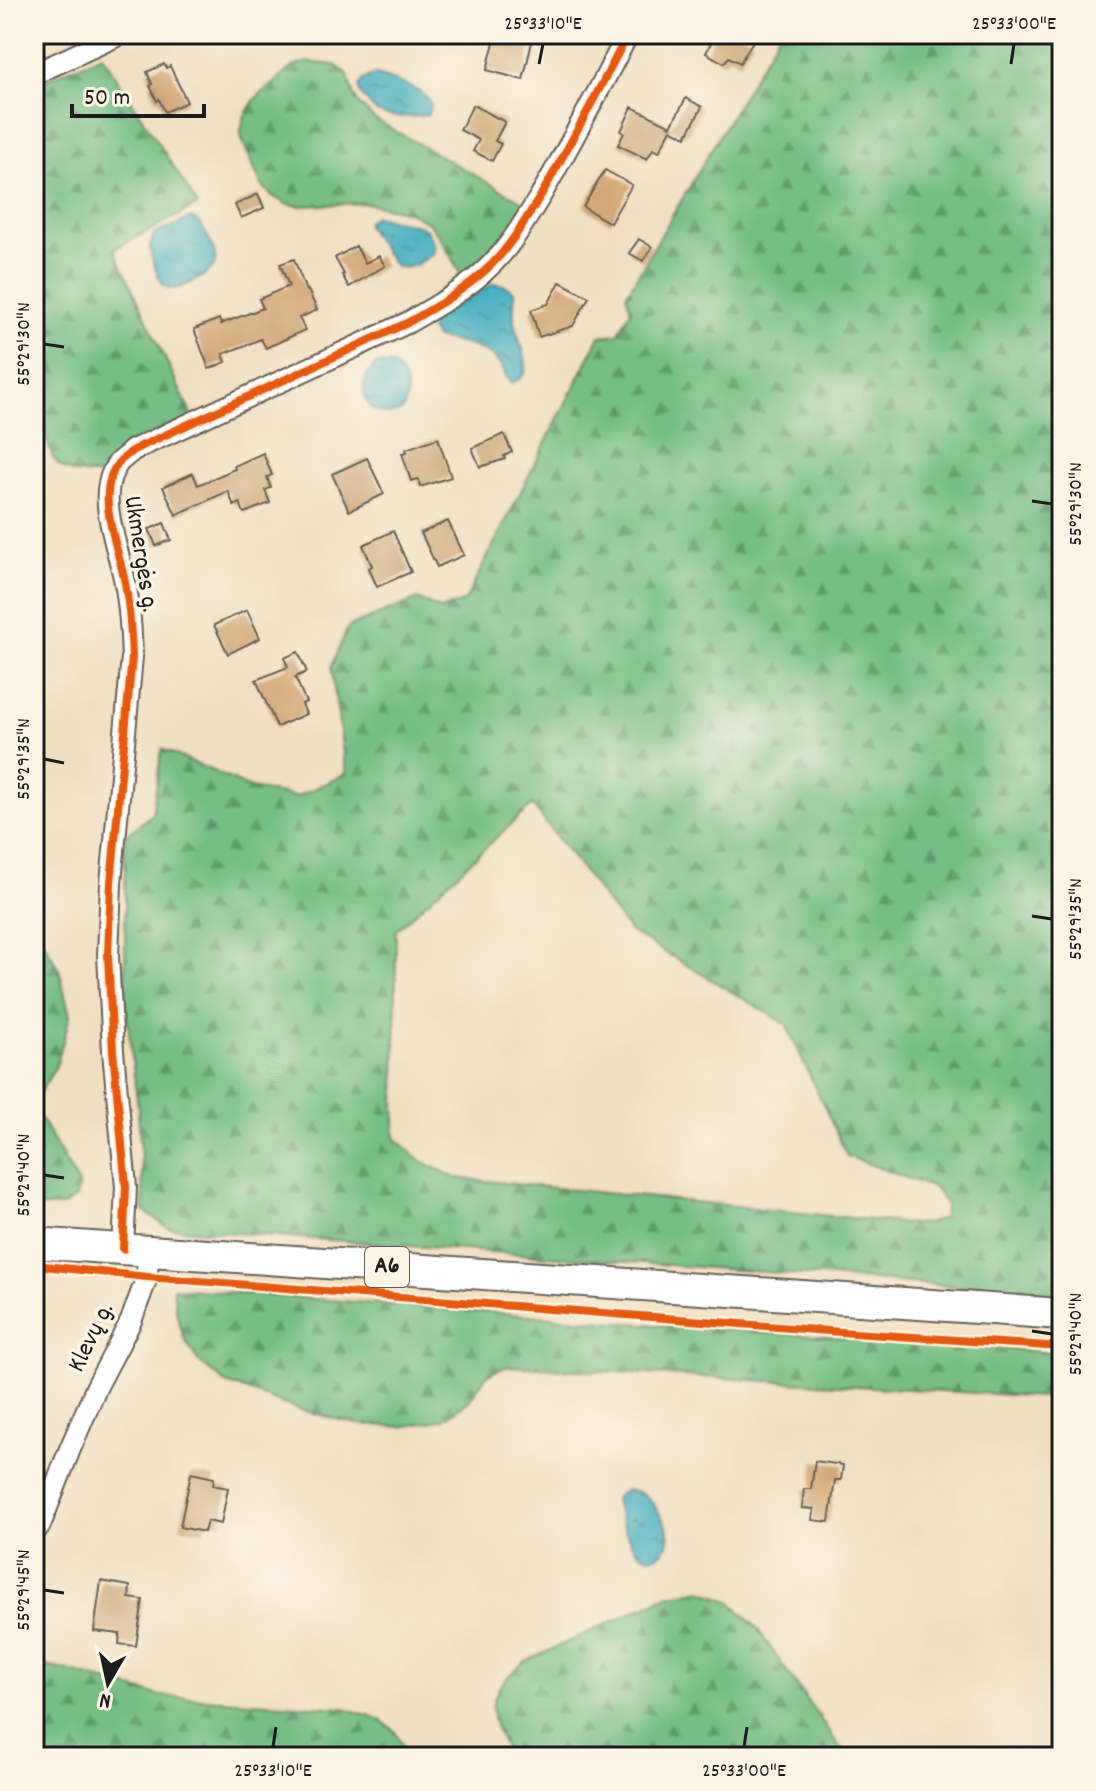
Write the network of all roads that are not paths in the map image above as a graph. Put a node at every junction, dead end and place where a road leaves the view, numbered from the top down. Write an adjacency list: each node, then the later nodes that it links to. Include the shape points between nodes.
1 (121, 34): 3 (street)
2 (628, 34): 5 (street, Ukmergės g., via 513,240 470,284 407,323 133,450 112,475 109,514 125,581 132,657 108,955 113,1051)
3 (34, 74)
4 (34, 1243): 5 (highway, A6)
5 (136, 1250): 6 (highway, A6); 7 (street, Klevų g., via 147,1277)
6 (1062, 1314)
7 (34, 1532)

